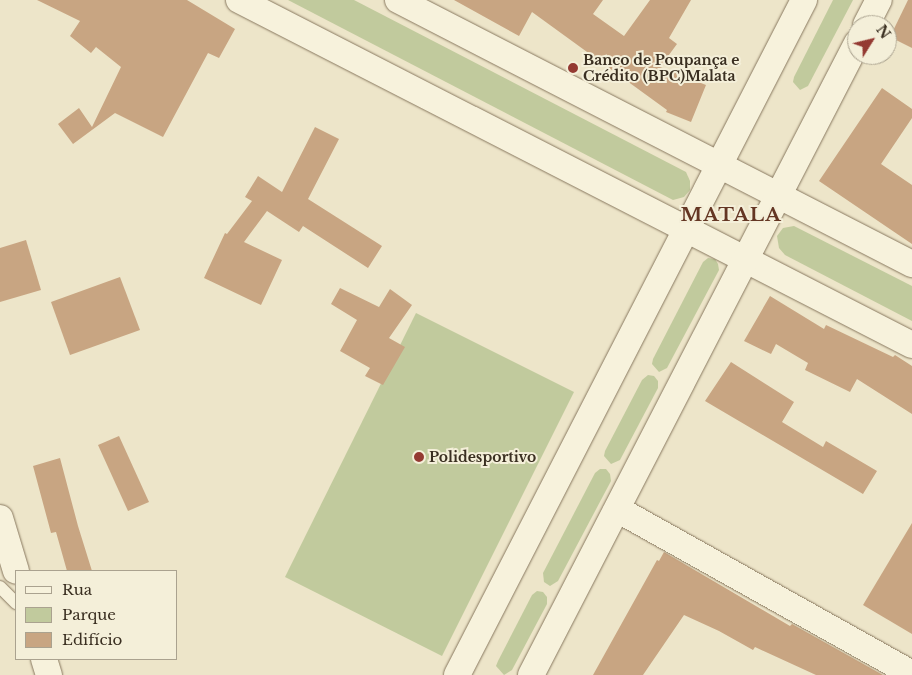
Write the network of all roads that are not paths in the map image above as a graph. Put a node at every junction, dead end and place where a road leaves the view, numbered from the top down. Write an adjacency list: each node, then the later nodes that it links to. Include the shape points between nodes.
1 (239, 0): 9 (street)
2 (398, 0): 7 (street)
3 (804, 0): 7 (street)
4 (879, 0): 5 (street)
5 (871, 15)
6 (847, 62): 8 (street)
7 (719, 166): 8 (street); 9 (street)
8 (778, 196): 10 (street); 11 (street)
9 (686, 230): 10 (street); 21 (street)
10 (745, 260): 12 (street); 13 (street)
11 (912, 264)
12 (912, 345)
13 (617, 509): 19 (street); 22 (street)
14 (0, 518): 15 (street)
15 (16, 570)
16 (0, 587): 17 (lane)
17 (15, 602)
18 (44, 660): 20 (street)
19 (912, 674)
20 (49, 675)
21 (457, 675)
22 (531, 675)

